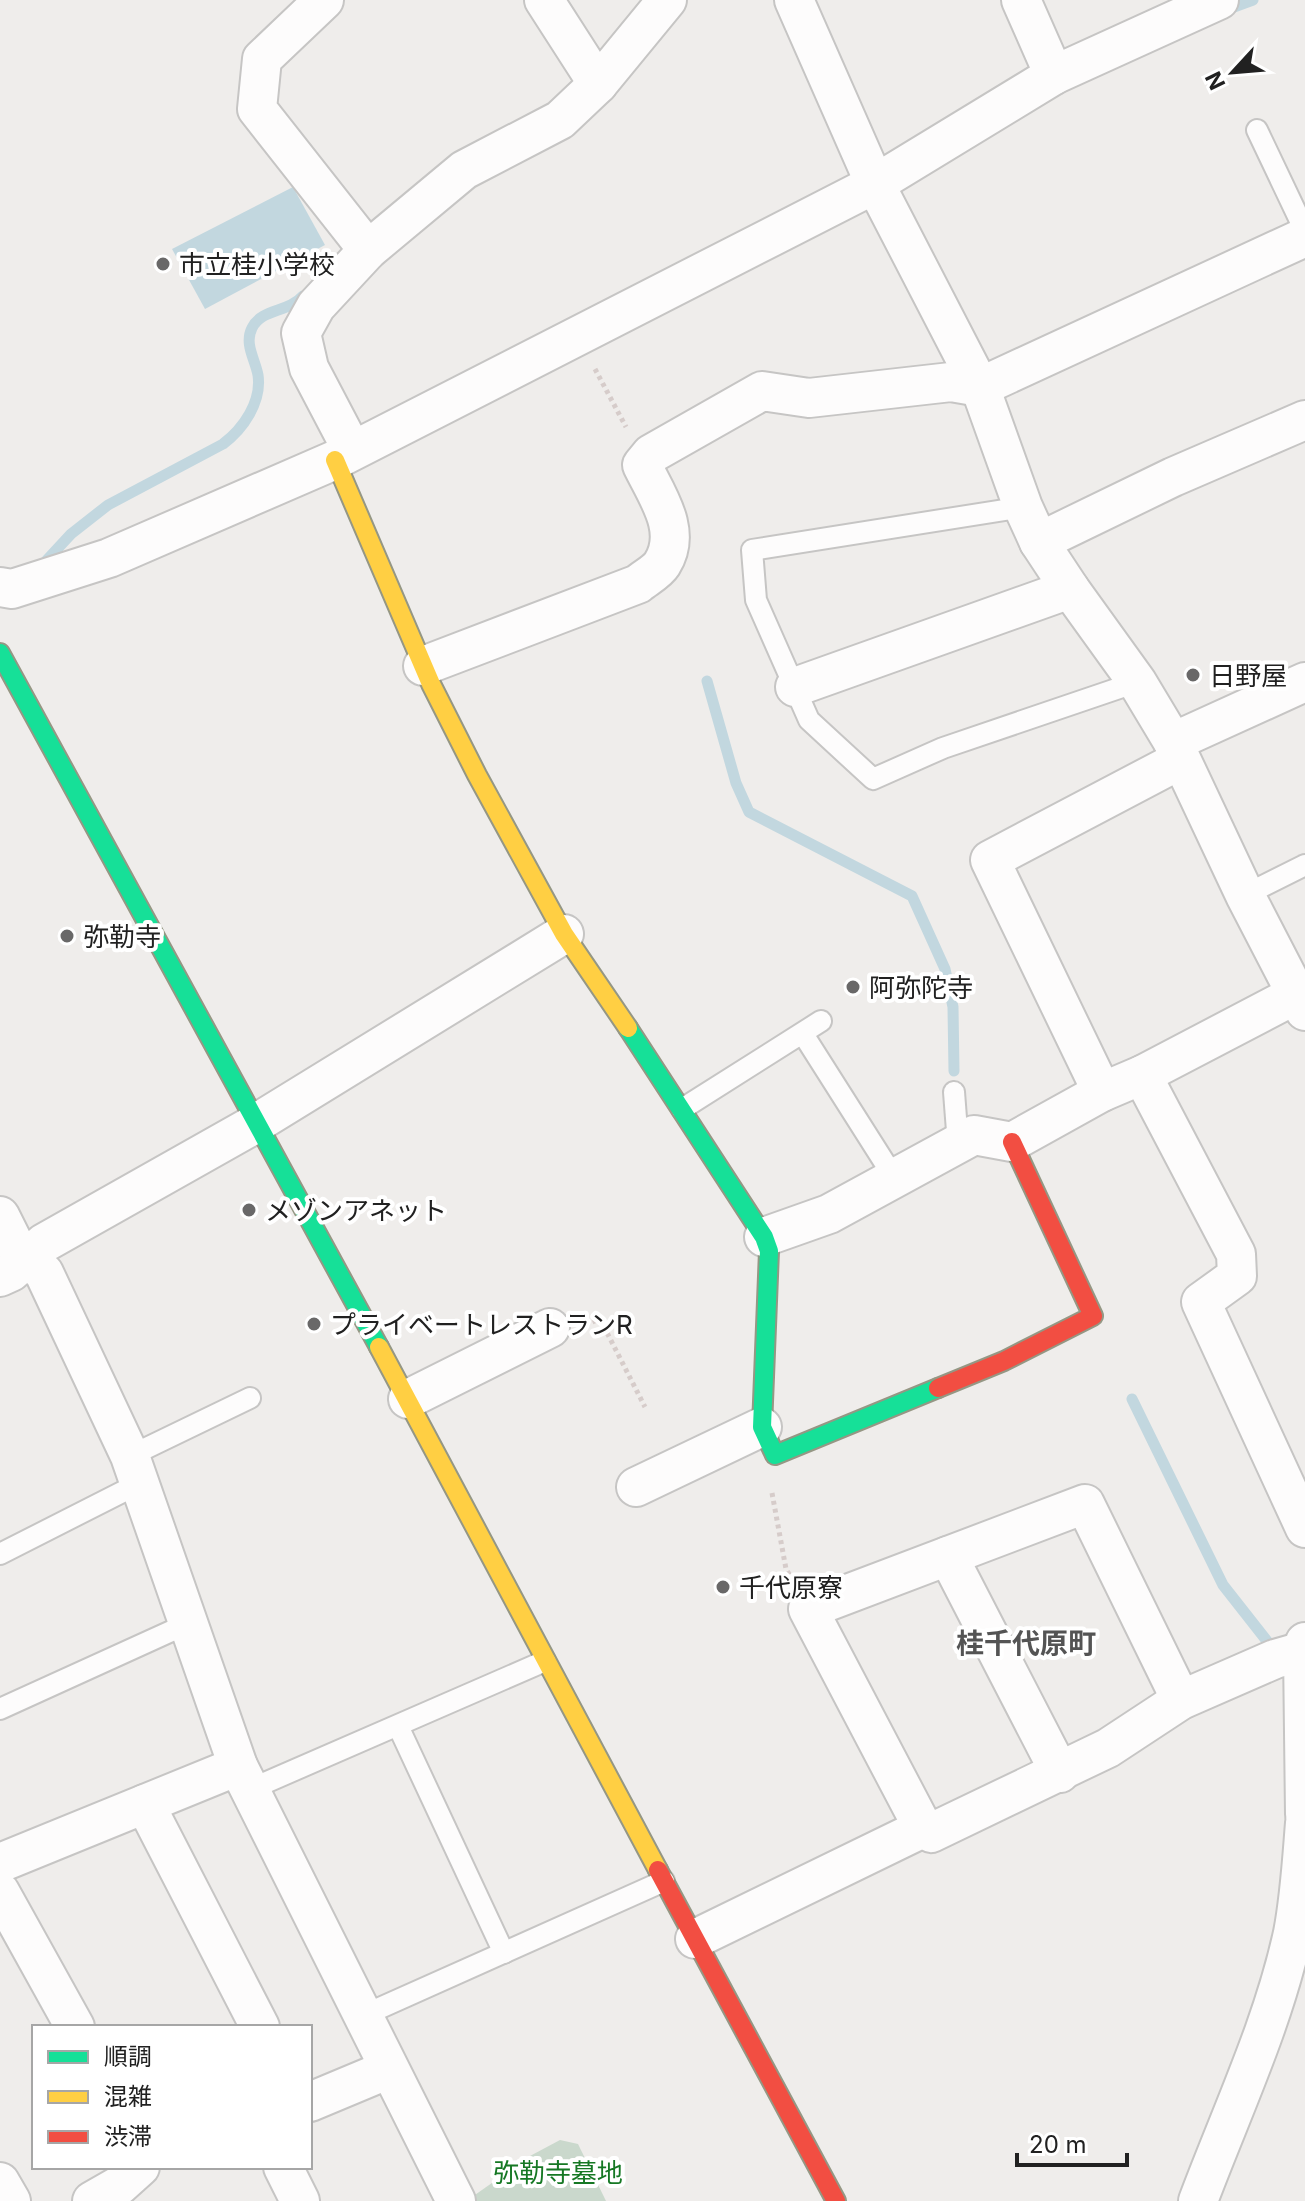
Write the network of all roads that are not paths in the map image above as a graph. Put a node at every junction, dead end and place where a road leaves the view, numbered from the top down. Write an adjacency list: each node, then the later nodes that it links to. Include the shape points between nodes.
1 (324, 0): 12 (street, via 262,59 257,109)
2 (544, 0): 7 (street)
3 (667, 0): 7 (street)
4 (794, 0): 10 (street)
5 (1021, 0): 8 (street)
6 (1219, 0): 8 (street)
7 (591, 73): 12 (street, via 560,120 464,170)
8 (1054, 75): 10 (street)
9 (1257, 130): 11 (lane)
10 (875, 184): 13 (street); 15 (street)
11 (1305, 234): 13 (street)
12 (363, 244): 15 (street, via 301,333)
13 (980, 387): 16 (street); 21 (street, via 951,382 809,398 762,391 651,454 642,465 670,523 670,546 661,567 638,584)
14 (1305, 420): 17 (street)
15 (343, 455): 18 (street, via 109,558 12,589); 21 (street)
16 (1023, 507): 17 (street); 25 (lane, via 752,550 756,600)
17 (1039, 542): 19 (street)
18 (0, 587)
19 (1070, 589): 23 (street); 25 (street)
20 (0, 653): 22 (street)
21 (423, 666): 29 (street)
22 (6, 679): 37 (street)
23 (1137, 682): 25 (lane, via 943,748 873,779 809,720); 26 (street)
24 (1305, 682): 26 (street)
25 (795, 687)
26 (1177, 751): 28 (street); 35 (street, via 990,860)
27 (1305, 865): 28 (lane)
28 (1245, 895): 30 (street)
29 (564, 934): 36 (street); 37 (street)
30 (1300, 1003): 33 (street)
31 (821, 1021): 32 (lane)
32 (803, 1034): 36 (lane); 40 (lane)
33 (1142, 1075): 35 (street); 50 (street, via 1236,1254 1237,1276 1201,1302)
34 (954, 1092): 39 (lane)
35 (1102, 1092): 38 (street)
36 (682, 1109): 42 (street)
37 (255, 1124): 43 (street, via 44,1243); 46 (street)
38 (1012, 1142): 39 (street, via 974,1135); 47 (street, via 1093,1316 1004,1361)
39 (958, 1144): 40 (street)
40 (895, 1179): 42 (street, via 829,1214)
41 (0, 1216): 43 (street, via 13,1242)
42 (764, 1237): 47 (street, via 769,1251)
43 (14, 1268): 48 (street, via 44,1273)
44 (550, 1328): 46 (street)
45 (250, 1398): 48 (lane)
46 (408, 1399): 55 (street)
47 (769, 1441): 49 (street)
48 (134, 1470): 51 (lane); 53 (street)
49 (636, 1487)
50 (1305, 1528)
51 (0, 1554)
52 (948, 1556): 56 (street, via 1085,1504); 59 (street); 64 (street, via 808,1609)
53 (189, 1623): 57 (lane); 60 (street)
54 (1304, 1646): 56 (street); 62 (street)
55 (545, 1661): 58 (lane); 66 (street)
56 (1181, 1700): 59 (street)
57 (0, 1709)
58 (398, 1726): 60 (lane); 69 (lane)
59 (1060, 1773): 64 (street, via 931,1833)
60 (244, 1777): 61 (street); 70 (street)
61 (145, 1804): 65 (street); 72 (street)
62 (1305, 1814)
63 (1305, 1823): 81 (street, via 1301,1882 1280,1980)
64 (923, 1828): 68 (street)
65 (0, 1863)
66 (664, 1881): 68 (street); 69 (lane)
67 (0, 1892): 71 (street)
68 (695, 1939): 80 (street)
69 (504, 1953): 70 (lane)
70 (362, 2016): 73 (street)
71 (74, 2025)
72 (259, 2025)
73 (389, 2069): 74 (street); 79 (street)
74 (312, 2101)
75 (284, 2169): 78 (street)
76 (0, 2182): 77 (street)
77 (11, 2201)
78 (300, 2201)
79 (456, 2201)
80 (836, 2201)
81 (1198, 2201)

